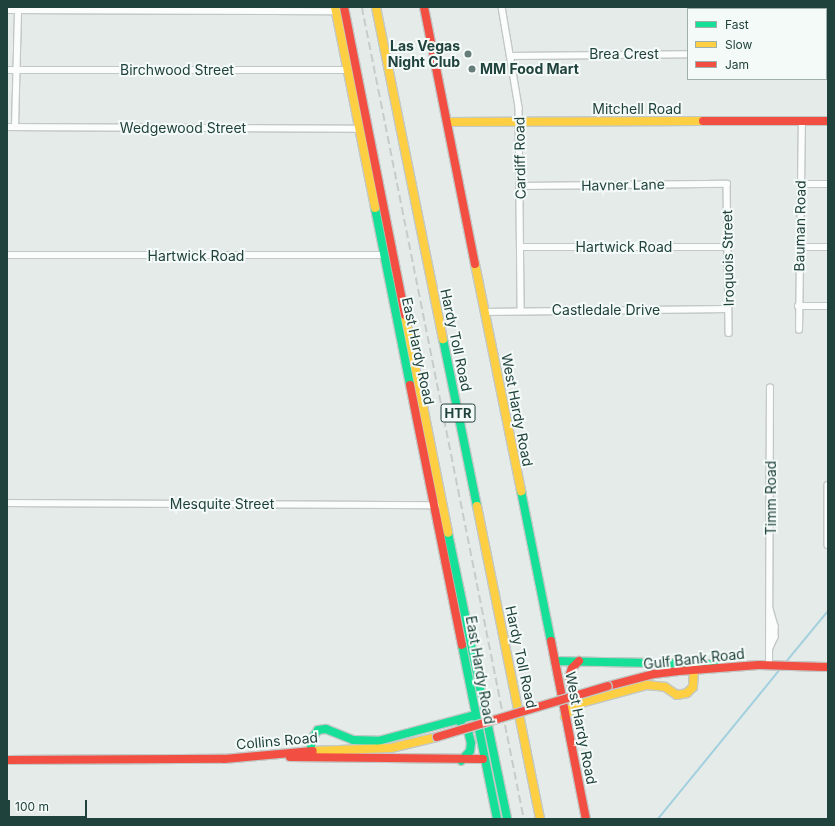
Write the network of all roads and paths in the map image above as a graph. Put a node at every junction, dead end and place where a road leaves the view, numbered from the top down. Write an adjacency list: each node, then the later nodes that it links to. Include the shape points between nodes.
1 (376, 7): 57 (main road, Hardy Toll Road / HTR)
2 (424, 7): 14 (main road, West Hardy Road)
3 (502, 7): 8 (street, Cardiff Road)
4 (339, 8): 6 (street); 11 (main road, East Hardy Road); 56 (main road, HTR)
5 (7, 10): 6 (street)
6 (18, 10): 10 (street)
7 (687, 54): 8 (street, Brea Crest)
8 (511, 56): 15 (street, Cardiff Road)
9 (7, 70): 10 (street, Birchwood Street)
10 (16, 70): 11 (street, Birchwood Street); 17 (street)
11 (347, 70): 18 (main road, East Hardy Road)
12 (802, 121): 13 (main road, Mitchell Road); 15 (main road, Mitchell Road); 20 (street, Bauman Road)
13 (828, 121)
14 (447, 122): 15 (main road, Mitchell Road); 33 (main road, West Hardy Road)
15 (519, 122): 22 (street, Cardiff Road)
16 (7, 127): 17 (street, Wedgewood Street)
17 (15, 127): 18 (street, Wedgewood Street)
18 (359, 129): 28 (main road, East Hardy Road)
19 (727, 184): 22 (street, Havner Lane); 24 (street, Iroquois Street)
20 (800, 184): 21 (street); 25 (street, Bauman Road)
21 (828, 184)
22 (520, 186): 23 (street, Cardiff Road)
23 (521, 247): 24 (street, Hartwick Road); 32 (street, Cardiff Road)
24 (728, 247): 31 (street, Iroquois Street)
25 (799, 247): 26 (street); 29 (street, Bauman Road)
26 (828, 247)
27 (7, 255): 28 (street, Hartwick Road)
28 (384, 255): 39 (main road, East Hardy Road)
29 (798, 306): 30 (street); 34 (street, Bauman Road)
30 (828, 306)
31 (728, 309): 32 (street, Castledale Drive); 35 (street, Iroquois Street)
32 (521, 310): 33 (street, Castledale Drive)
33 (484, 312): 41 (main road, West Hardy Road)
34 (799, 330)
35 (729, 333)
36 (770, 388): 43 (street, Timm Road, via 770,609 775,626 775,637 770,648)
37 (828, 485): 40 (street)
38 (7, 503): 39 (street, Mesquite Street)
39 (436, 505): 48 (main road, East Hardy Road)
40 (828, 545)
41 (555, 661): 42 (main road); 49 (main road, West Hardy Road)
42 (579, 661): 44 (main road); 46 (main road, via 572,668 570,677 574,697)
43 (772, 665): 44 (main road, Gulf Bank Road); 45 (main road, Gulf Bank Road)
44 (694, 666): 46 (main road, via 693,687 686,693 677,695 665,687 647,685); 47 (main road, Gulf Bank Road, bridge, via 654,674)
45 (828, 666)
46 (583, 702): 49 (main road, via 570,708)
47 (543, 705): 51 (main road, Collins Road, bridge, via 391,748)
48 (475, 715): 50 (main road); 52 (main road, East Hardy Road)
49 (565, 717): 58 (main road, West Hardy Road)
50 (452, 723): 51 (main road, via 378,741 353,740 326,729 318,730 311,740); 54 (main road, via 462,724 471,743 470,751)
51 (311, 754): 53 (main road, Collins Road, via 164,760); 54 (main road)
52 (483, 759): 54 (main road); 55 (main road, East Hardy Road)
53 (7, 760)
54 (461, 760)
55 (497, 819)
56 (507, 819)
57 (540, 819)
58 (586, 819)

